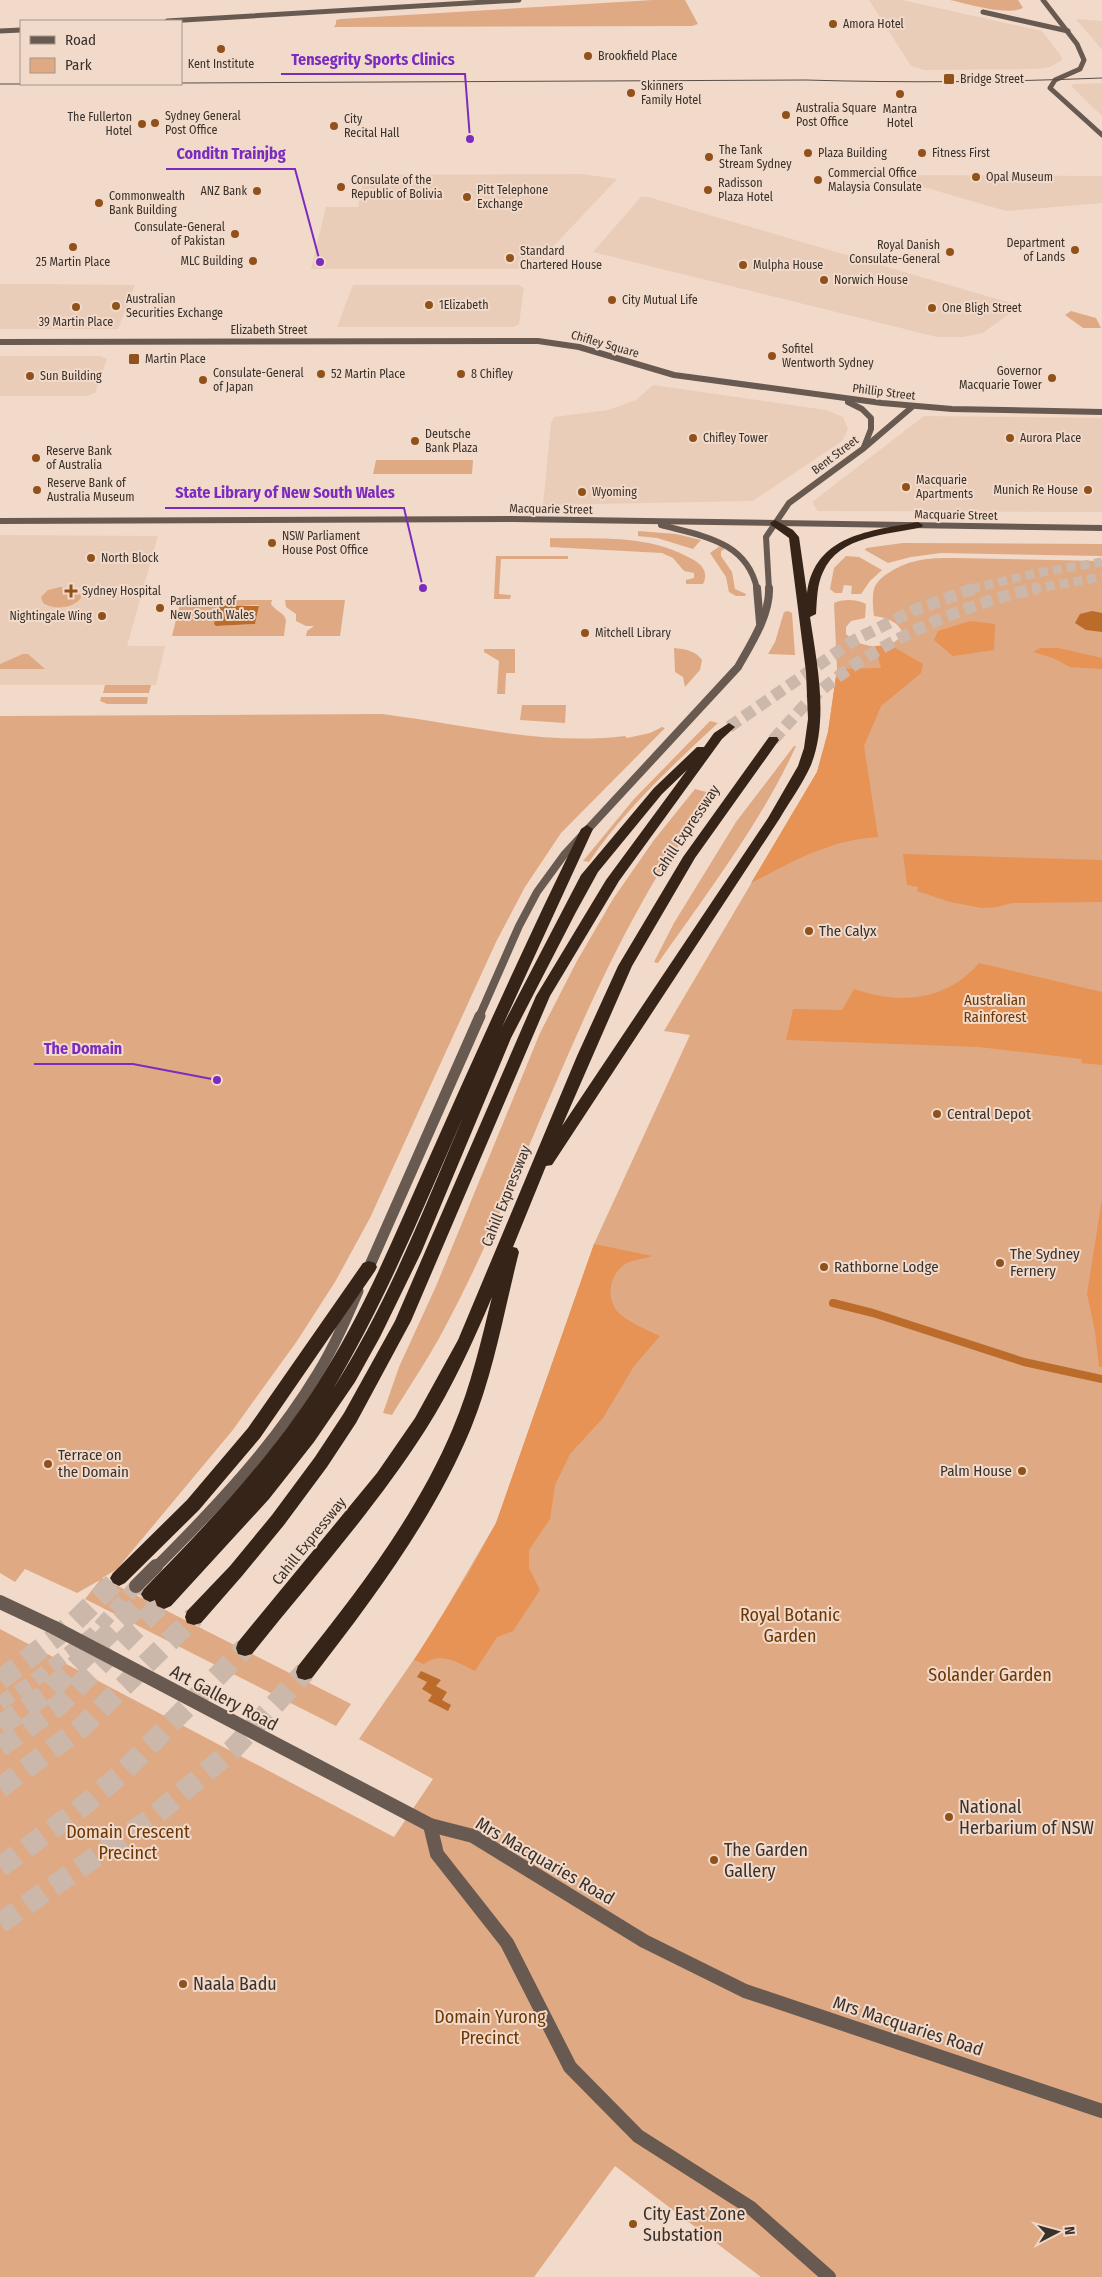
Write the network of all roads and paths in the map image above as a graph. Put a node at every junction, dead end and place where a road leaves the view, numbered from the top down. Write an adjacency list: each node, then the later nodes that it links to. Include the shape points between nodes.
1 (397, 0): 4 (street)
2 (519, 0): 4 (street)
3 (1043, 0): 9 (street)
4 (400, 7): 6 (street)
5 (983, 12): 9 (street)
6 (182, 20)
7 (20, 30): 8 (street)
8 (0, 32)
9 (1068, 32): 10 (street, via 1083,56 1083,66 1052,83 1050,88)
10 (1102, 135)
11 (0, 342): 12 (street, Elizabeth Street)
12 (538, 342): 13 (street, Chifley Square, via 579,347)
13 (664, 373): 14 (street, Phillip Street)
14 (826, 396): 15 (street, Phillip Street); 17 (street, via 852,404 869,415 871,425)
15 (912, 407): 16 (street, Phillip Street); 17 (street, Bent Street)
16 (1102, 412)
17 (864, 448): 20 (street, Bent Street, via 789,503)
18 (0, 521): 19 (street, Macquarie Street)
19 (646, 521): 20 (street, Macquarie Street); 23 (street, via 717,542 741,556 754,576)
20 (775, 523): 21 (street, Macquarie Street); 23 (street, Bent Street, via 766,537 769,592); 24 (highway, via 794,538)
21 (918, 526): 22 (street, Macquarie Street); 24 (highway, via 858,539 831,553 815,579)
22 (1102, 528)
23 (760, 626): 26 (street, Bent Street, via 738,667)
24 (808, 638): 29 (highway, via 815,695 810,748 804,766 774,818)
25 (773, 740): 29 (highway, Cahill Expressway, via 689,857 632,952)
26 (586, 829): 28 (highway); 30 (street, Bent Street, via 550,872 519,926)
27 (592, 871): 28 (highway, via 548,930); 32 (highway, via 509,1029 380,1322 349,1377 319,1422 239,1523); 34 (highway, Cahill Expressway, via 658,791 685,763 724,732 613,880 543,996 403,1321 350,1418 278,1520)
28 (505, 1003): 32 (highway, via 357,1334 323,1390 270,1465 215,1528)
29 (527, 1195): 35 (highway, Cahill Expressway, via 466,1340 421,1423 383,1478); 36 (highway, via 484,1361 462,1427 429,1498 405,1537)
30 (369, 1267): 31 (highway, via 254,1433 193,1505); 32 (street, Bent Street, via 317,1374 273,1438)
31 (119, 1578)
32 (150, 1594)
33 (0, 1602): 37 (street, Art Gallery Road)
34 (194, 1617)
35 (244, 1648)
36 (305, 1672)
37 (430, 1825): 38 (street, Mrs Macquaries Road, via 473,1836 644,1941 745,1991); 39 (street, via 437,1854 507,1943 570,2067 638,2136 751,2208)
38 (1102, 2110)
39 (829, 2277)

